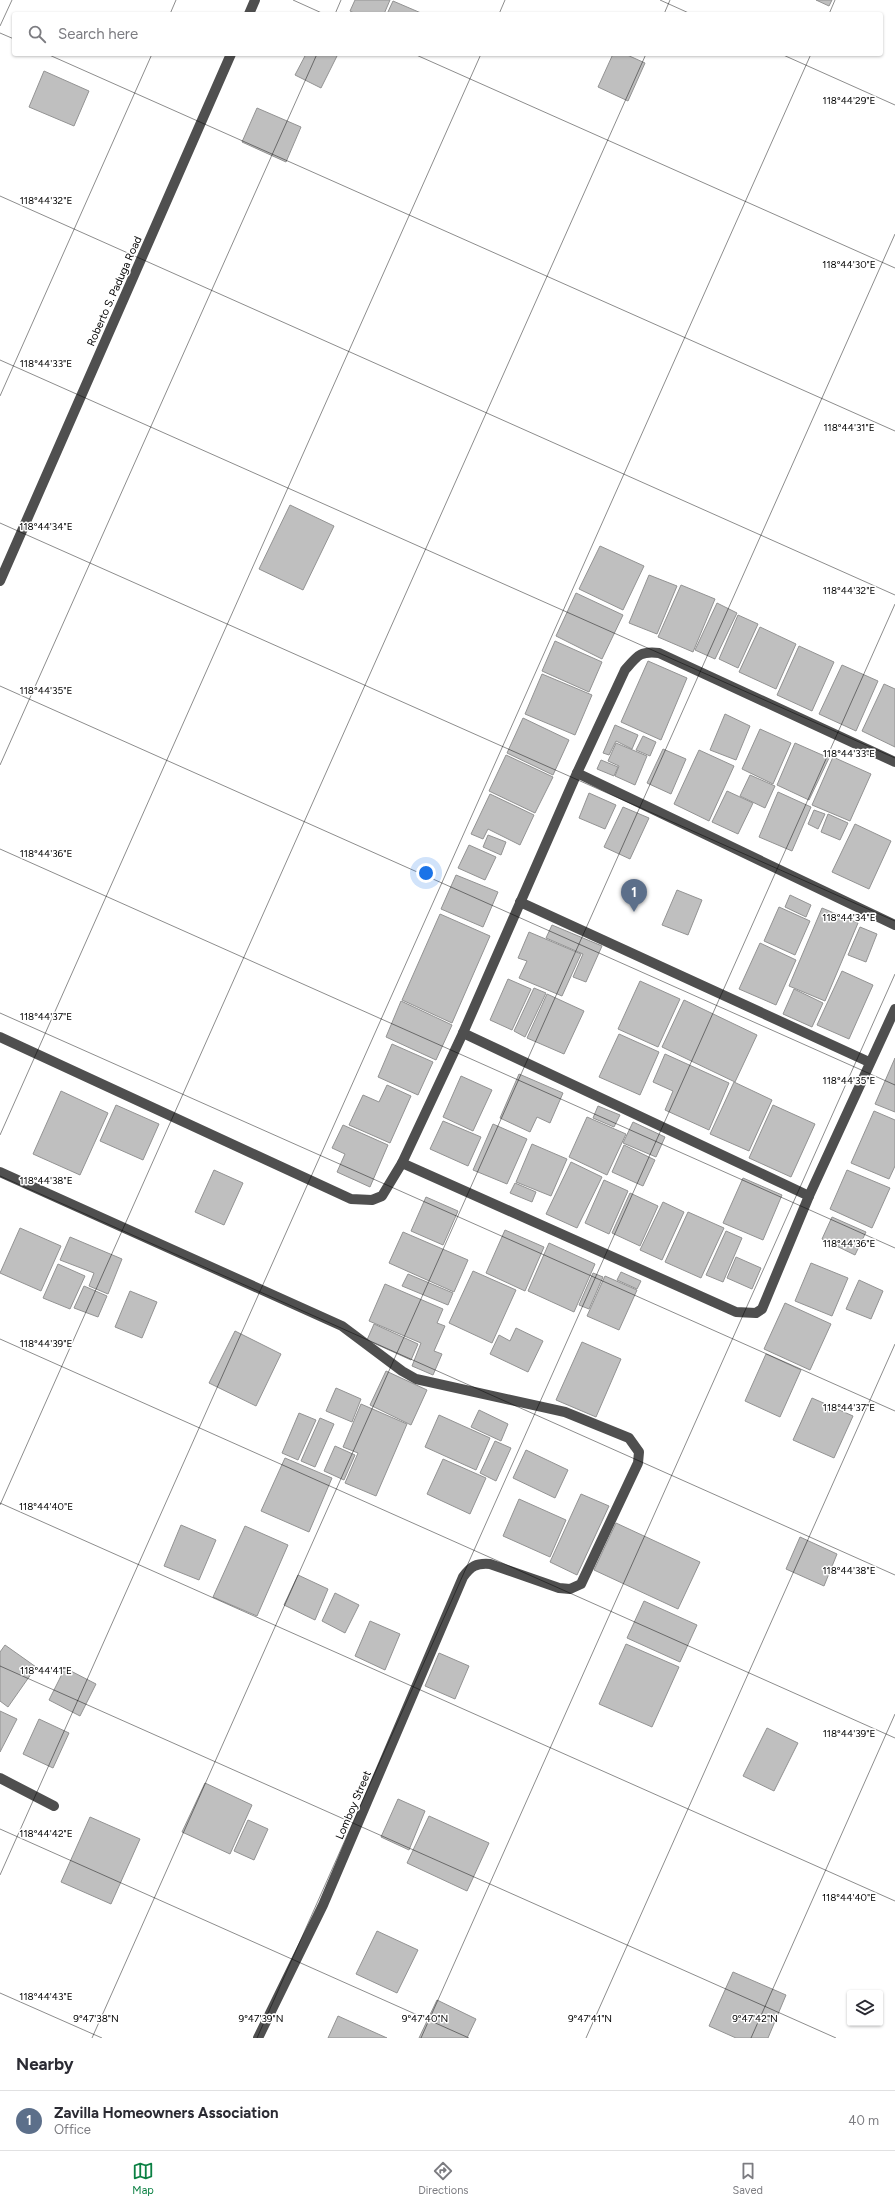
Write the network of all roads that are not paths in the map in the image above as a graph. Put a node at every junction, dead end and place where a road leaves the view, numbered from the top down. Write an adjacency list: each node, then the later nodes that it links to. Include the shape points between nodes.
1 (255, 0): 2 (street)
2 (250, 12)
3 (230, 56): 4 (street, Roberto S. Paduga Road)
4 (0, 581)
5 (895, 762): 6 (street, via 660,653 645,651 625,670)
6 (577, 773): 7 (street); 8 (street)
7 (520, 902): 10 (street); 12 (street)
8 (895, 925)
9 (895, 1009): 12 (street)
10 (463, 1033): 13 (street); 15 (street)
11 (0, 1038): 13 (street, via 351,1199 372,1200 382,1196)
12 (869, 1062): 15 (street)
13 (402, 1164): 15 (street, via 736,1312 746,1314 756,1313 762,1309)
14 (0, 1172): 18 (street, Lomboy Street, via 342,1326 416,1379 548,1407 629,1438 639,1452 638,1463 580,1584 570,1589 559,1588 490,1564 479,1563 471,1567 463,1577 323,1905)
15 (810, 1196)
16 (0, 1778): 17 (street)
17 (54, 1806)
18 (258, 2038)

